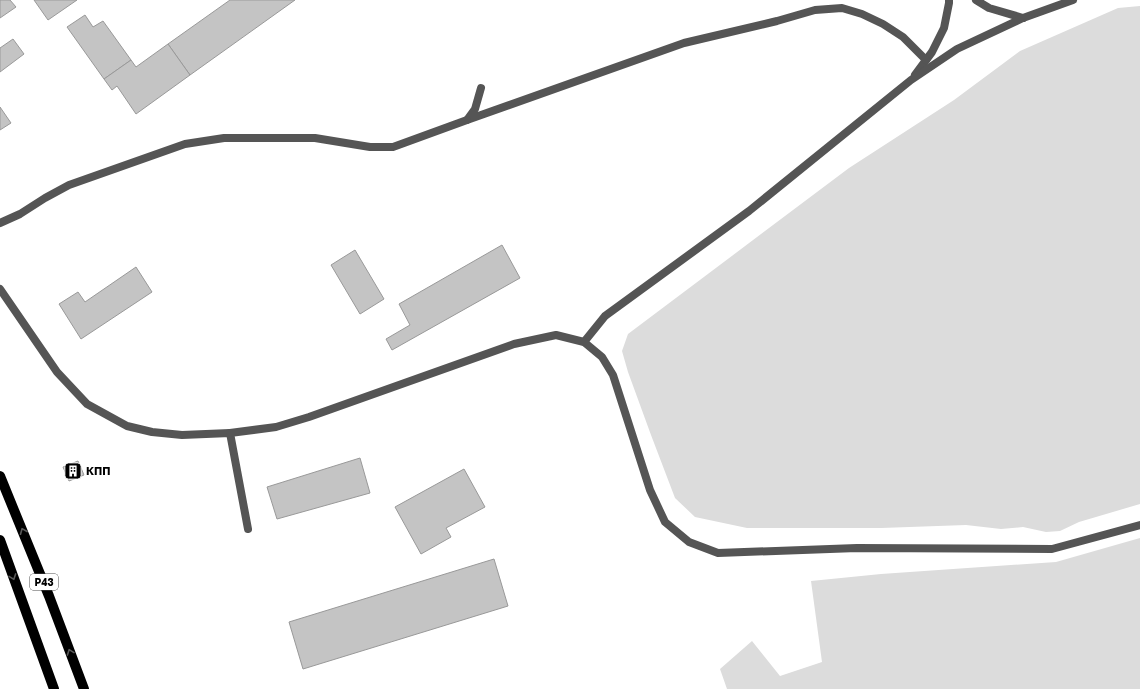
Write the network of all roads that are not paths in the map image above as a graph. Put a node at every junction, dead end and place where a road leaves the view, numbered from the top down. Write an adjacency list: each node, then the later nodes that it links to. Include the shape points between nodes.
1 (948, 0): 5 (lane, via 944,28)
2 (976, 0): 4 (lane, via 989,8)
3 (1072, 0): 4 (lane)
4 (1023, 18): 6 (lane, via 957,49)
5 (926, 60): 6 (lane); 8 (lane, via 902,37 862,14 842,8 815,10 684,43)
6 (911, 80): 11 (lane, via 749,211 605,316)
7 (481, 88): 8 (lane, via 475,108)
8 (467, 120): 9 (lane, via 393,147 370,147 315,138 224,138 192,143 69,185)
9 (0, 224)
10 (0, 289): 12 (lane, via 57,372 87,404 127,426 152,432 182,435)
11 (584, 342): 12 (lane, via 556,335 514,344 309,417 276,427); 14 (lane, via 602,357 613,375 650,490 665,522 689,542 718,553 857,548 1052,549)
12 (230, 433): 15 (lane)
13 (0, 476): 18 (main road, Р43, one-way to 13)
14 (1140, 525)
15 (248, 529)
16 (0, 540): 17 (main road, Р43, one-way to 17)
17 (54, 689)
18 (84, 689)

